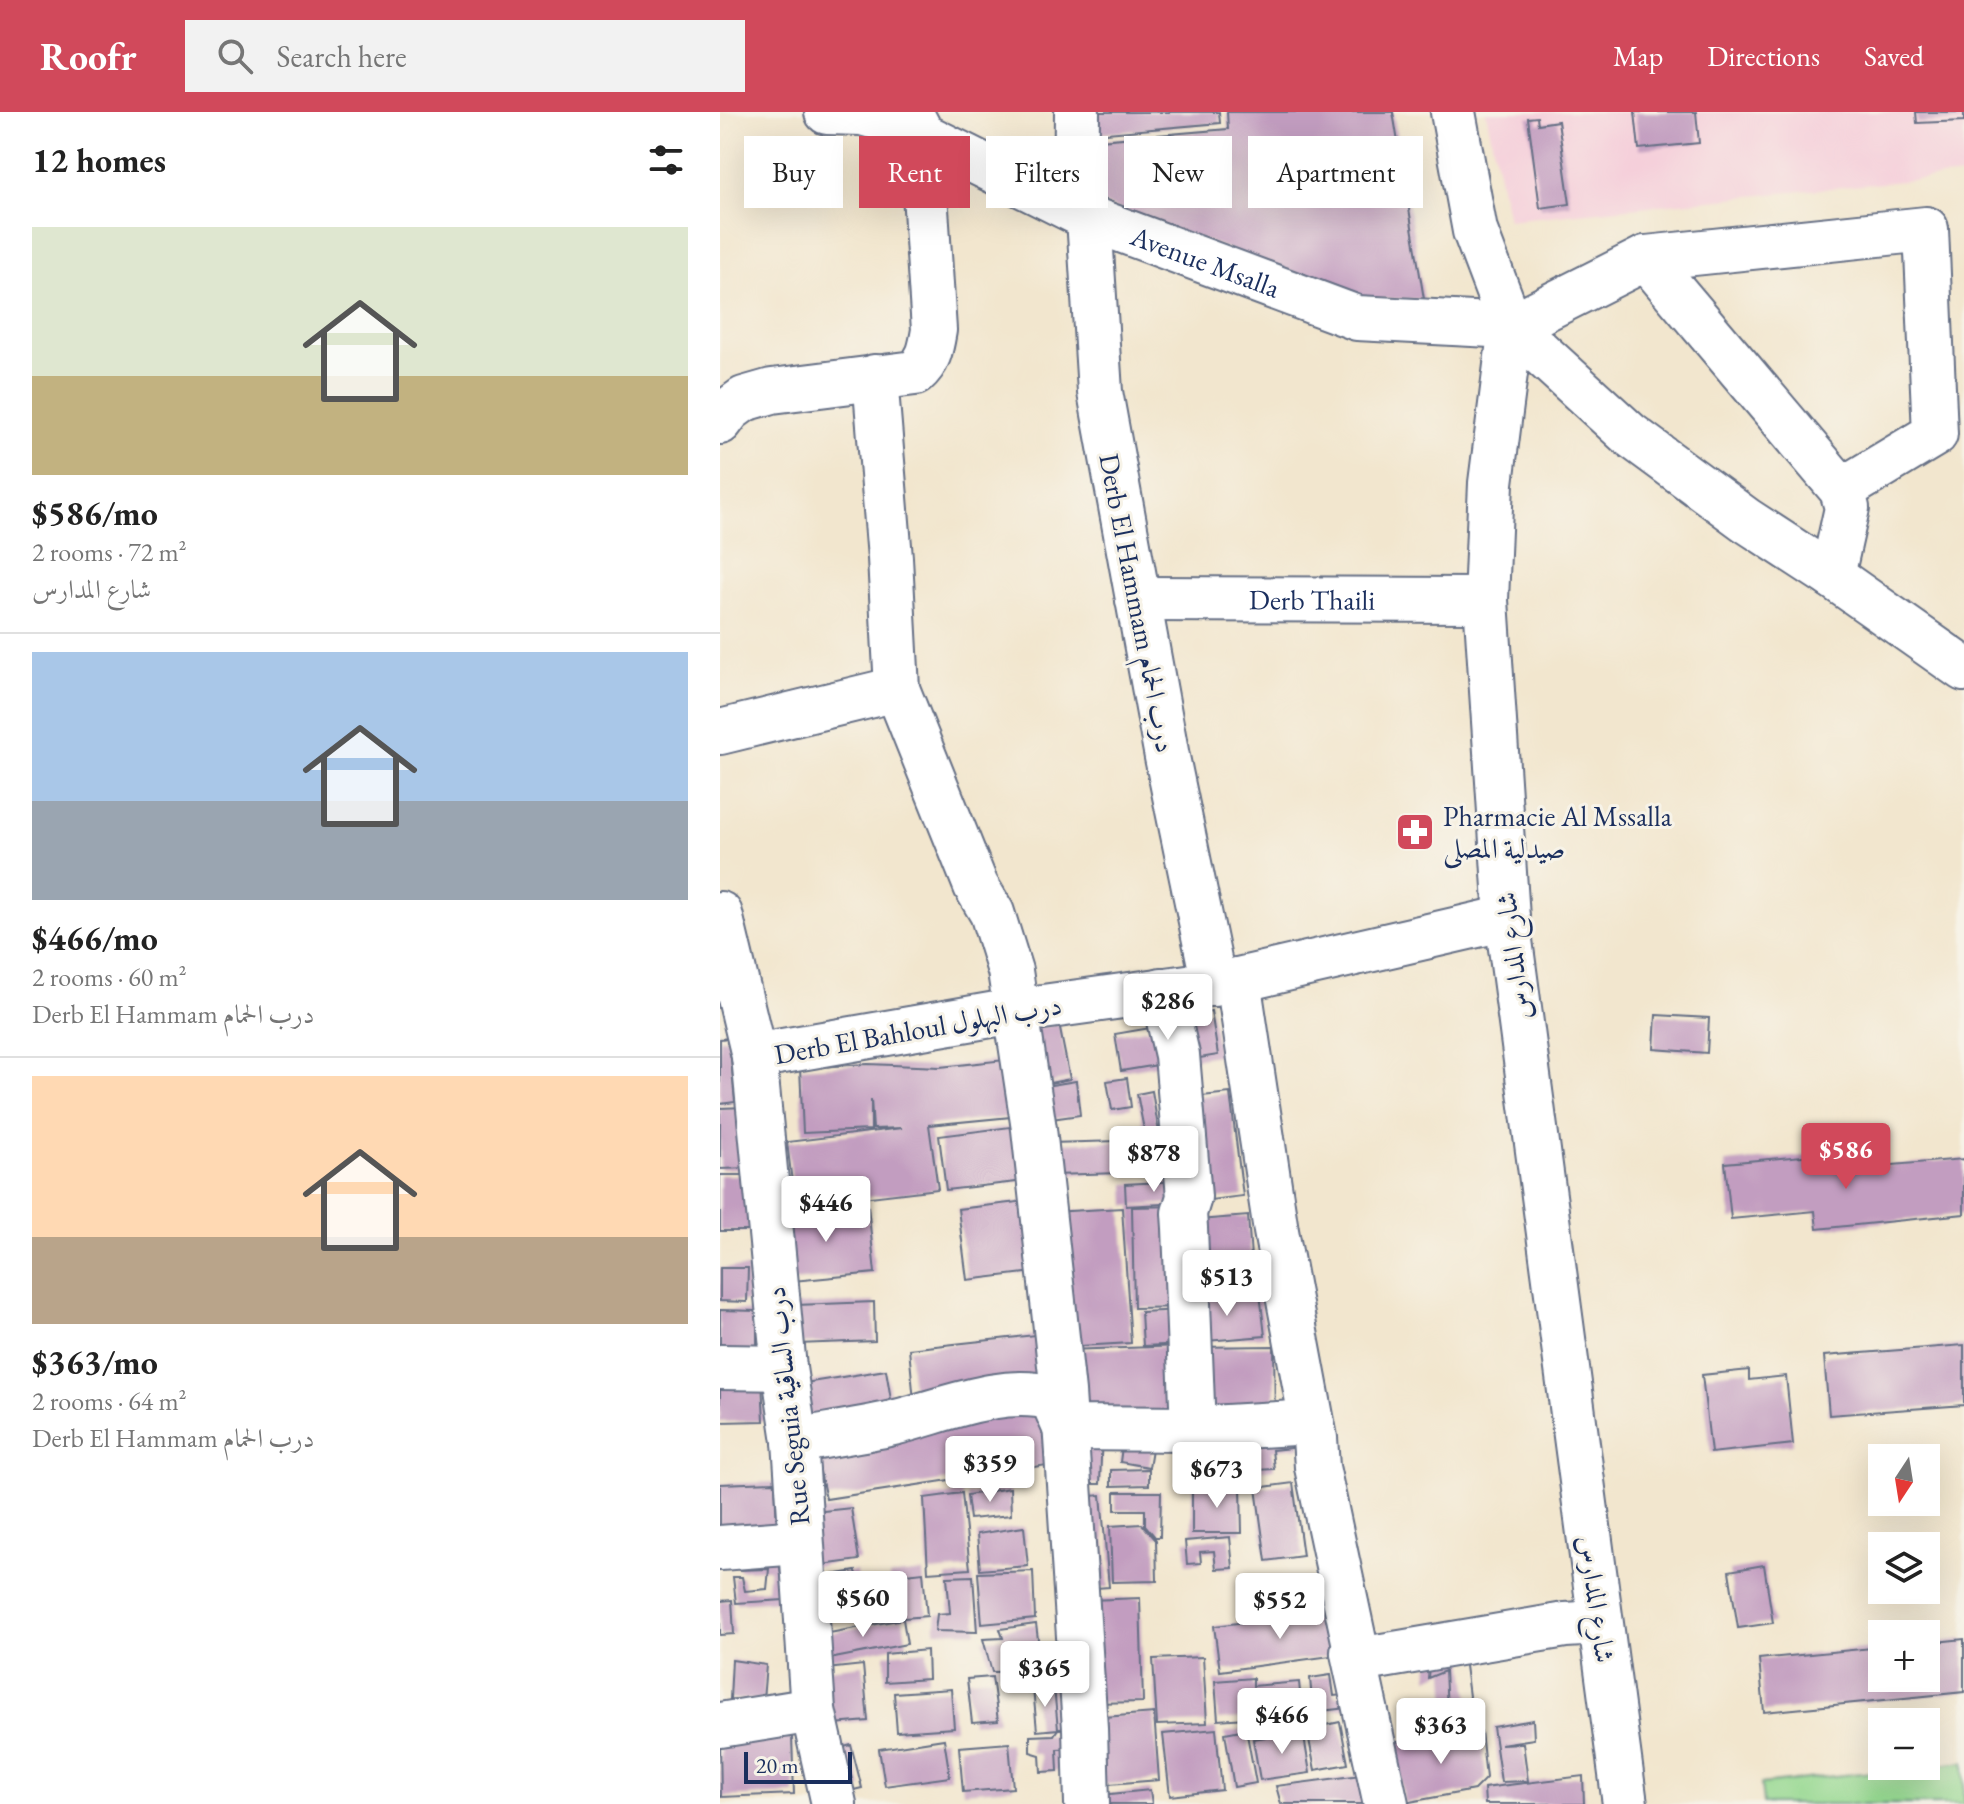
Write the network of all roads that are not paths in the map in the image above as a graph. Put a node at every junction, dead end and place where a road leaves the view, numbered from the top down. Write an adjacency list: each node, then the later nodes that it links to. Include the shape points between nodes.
1 (827, 112): 4 (street, Avenue Msalla)
2 (1077, 112): 5 (street, Derb El Hammam درب الحمام)
3 (1453, 112): 7 (street, شارع المدارس, via 1475,231)
4 (916, 123): 5 (street, Avenue Msalla); 8 (street, via 934,330 931,350 915,373)
5 (1083, 214): 7 (street, Avenue Msalla, via 1357,318); 12 (street, Derb El Hammam درب الحمام, via 1100,392)
6 (1646, 258): 7 (street); 10 (street); 10 (street, via 1926,229 1935,434)
7 (1511, 326): 11 (street, via 1629,434); 13 (street, شارع المدارس, via 1491,483)
8 (875, 377): 9 (street, via 744,399); 15 (street)
9 (720, 422)
10 (1842, 490): 11 (street, via 1847,508)
11 (1832, 576): 14 (street)
12 (1138, 599): 13 (street, Derb Thaili); 20 (street, Derb El Hammam درب الحمام, via 1167,757)
13 (1486, 600): 18 (street, شارع المدارس)
14 (1964, 669)
15 (897, 689): 16 (street); 22 (street, via 1002,939)
16 (720, 732)
17 (720, 914): 19 (street, Rue Seguia درب الساقية)
18 (1507, 918): 20 (street, Derb El Bahloul درب البهلول); 32 (street, شارع المدارس)
19 (726, 968): 23 (street, Rue Seguia درب الساقية)
20 (1226, 982): 21 (street, Derb El Bahloul درب البهلول); 26 (street, Derb El Hammam درب الحمام)
21 (1162, 990): 22 (street, Derb El Bahloul درب البهلول); 28 (street, via 1177,1055 1187,1166 1184,1213)
22 (1014, 1011): 23 (street, Derb El Bahloul درب البهلول); 27 (street, via 1034,1129)
23 (754, 1056): 25 (street, Rue Seguia درب الساقية)
24 (720, 1367): 25 (street)
25 (784, 1368): 29 (street, Rue Seguia درب الساقية)
26 (1310, 1422): 28 (street); 33 (street, Derb El Hammam درب الحمام)
27 (1065, 1428): 28 (street); 29 (street, via 1052,1398 983,1397 893,1423); 37 (street)
28 (1193, 1429)
29 (795, 1441): 30 (street, Rue Seguia درب الساقية)
30 (800, 1542): 31 (street); 34 (street, Rue Seguia درب الساقية)
31 (720, 1548)
32 (1600, 1623): 33 (street, via 1365,1659); 39 (street, شارع المدارس)
33 (1356, 1650): 38 (street, Derb El Hammam درب الحمام)
34 (813, 1710): 35 (street); 36 (street, Rue Seguia درب الساقية)
35 (720, 1725)
36 (834, 1804)
37 (1087, 1804)
38 (1386, 1804)
39 (1625, 1804)

